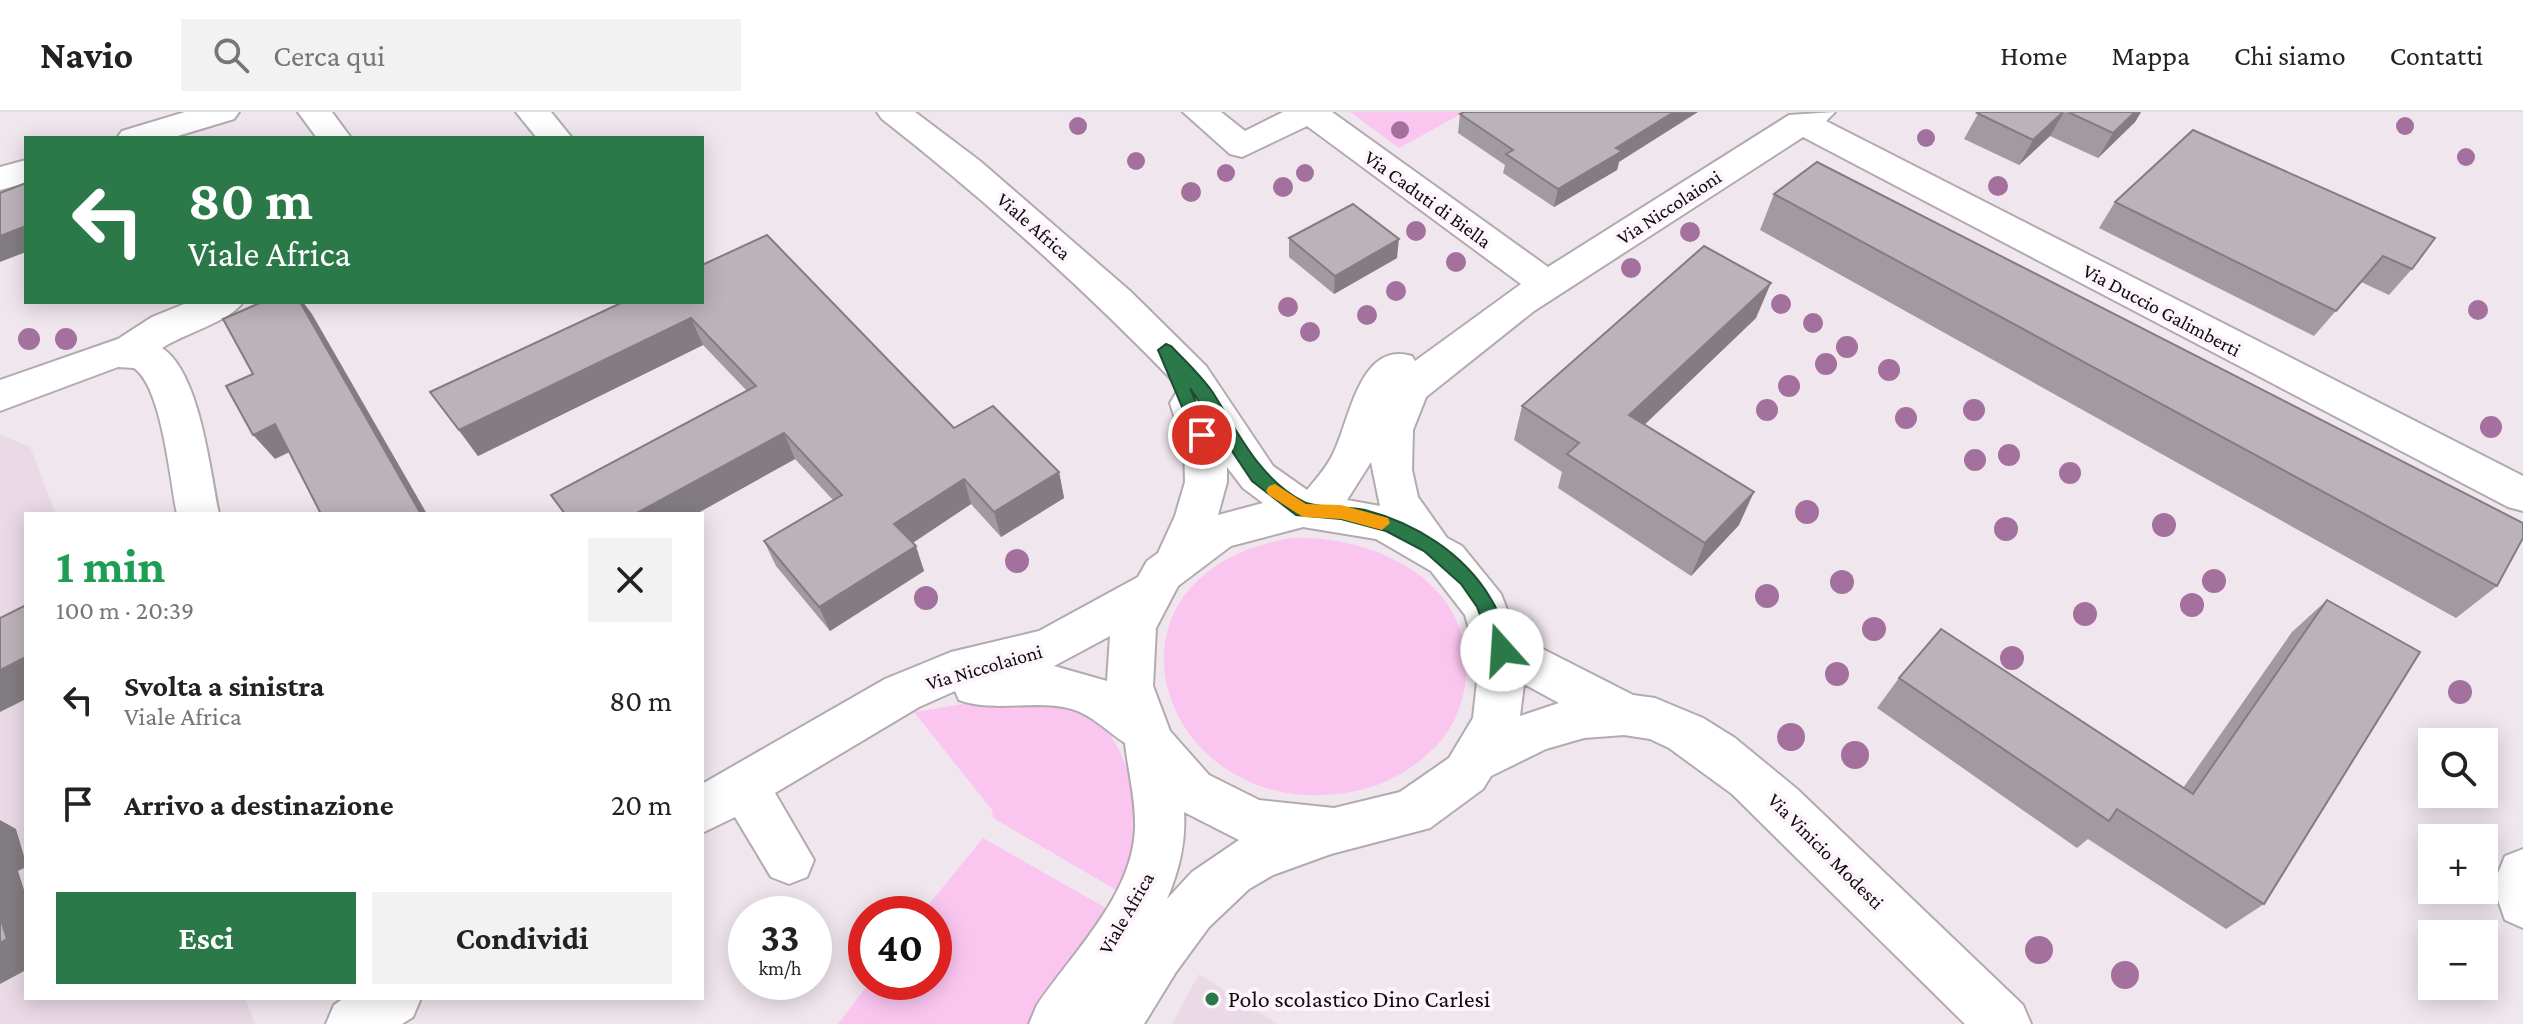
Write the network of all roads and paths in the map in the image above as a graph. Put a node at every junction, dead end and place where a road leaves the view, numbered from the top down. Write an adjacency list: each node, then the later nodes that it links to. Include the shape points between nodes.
1 (222, 112): 8 (street)
2 (315, 112): 9 (street)
3 (533, 112): 10 (street)
4 (894, 112): 15 (street, Viale Africa, via 978,178)
5 (1200, 112): 6 (street, Via Caduti di Biella, via 1242,146)
6 (1309, 112): 13 (street, Via Caduti di Biella)
7 (1810, 117): 13 (street, Via Niccolaioni); 18 (street, Via Duccio Galimberti)
8 (141, 136)
9 (333, 136)
10 (553, 136)
11 (24, 172): 12 (street)
12 (0, 179)
13 (1534, 294): 19 (street, Via Niccolaioni, via 1421,350 1386,377 1367,409 1350,461); 21 (street, Via Niccolaioni, via 1421,377 1398,411 1393,483 1405,513)
14 (219, 304): 16 (street, via 166,327)
15 (1166, 350): 19 (street, Viale Africa, via 1208,398 1258,477); 22 (street, Viale Africa, via 1202,435 1209,471 1200,510)
16 (127, 352): 17 (street); 20 (street, via 151,360 165,378)
17 (15, 390)
18 (2523, 495)
19 (1309, 510): 21 (street, Viale Africa, via 1366,517); 22 (street, Viale Africa, via 1235,524 1202,540)
20 (198, 512)
21 (1430, 546): 23 (street, Viale Africa, via 1467,578 1485,604)
22 (1163, 575): 24 (street, Via Niccolaioni, via 1050,648 951,672); 26 (street, Viale Africa, via 1133,624 1127,659 1130,697)
23 (1502, 650): 25 (street, Via Vinicio Modesti); 27 (street, Viale Africa, via 1500,711)
24 (902, 693): 26 (street, Via Niccolaioni, via 1052,686 1098,698); 28 (street, Via Niccolaioni)
25 (1625, 714): 27 (street, Via Vinicio Modesti, via 1537,728); 37 (street, Via Vinicio Modesti, via 1676,729 1760,785)
26 (1144, 735): 29 (street, Viale Africa, via 1173,773 1224,809 1262,824); 35 (street, Viale Africa, via 1160,819 1153,868 1133,910)
27 (1476, 760): 29 (street, Viale Africa, via 1449,788 1415,810 1375,825)
28 (722, 798): 30 (street)
29 (1332, 831): 36 (street, Viale Africa, via 1257,857 1215,883 1171,934)
30 (789, 860)
31 (2523, 873): 32 (street)
32 (2523, 903)
33 (391, 1000): 34 (street)
34 (353, 1024)
35 (1056, 1024)
36 (1113, 1024)
37 (2004, 1024)

